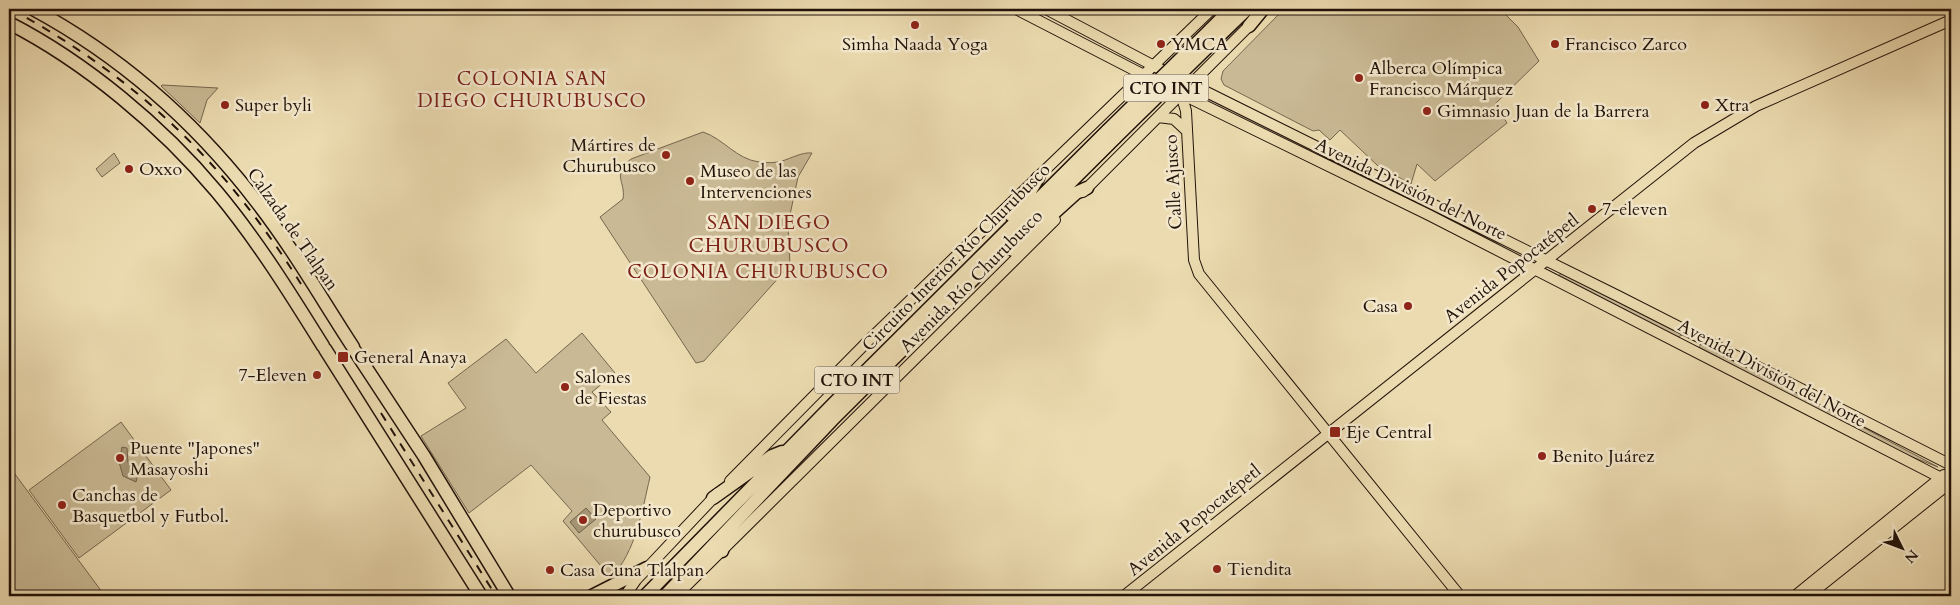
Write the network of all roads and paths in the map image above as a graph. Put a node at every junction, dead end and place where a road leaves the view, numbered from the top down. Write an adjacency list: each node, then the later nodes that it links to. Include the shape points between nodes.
1 (33, 9): 41 (highway, Calzada de Tlalpan, via 129,71 203,139 248,191 283,238 424,456)
2 (1016, 9): 17 (main road, Avenida División del Norte)
3 (1046, 9): 15 (main road, Avenida División del Norte)
4 (1212, 9): 12 (main road, Avenida Río Churubusco / CTO INT)
5 (1231, 9): 11 (highway, Circuito Interior Río Churubusco / CTO INT)
6 (1247, 9): 11 (highway, Circuito Interior Río Churubusco / CTO INT)
7 (1264, 9): 10 (highway)
8 (1951, 20): 28 (main road, Avenida Popocatépetl, via 1732,119 1694,143)
9 (9, 23): 40 (highway, via 93,75 188,160 217,192 254,239)
10 (1249, 26): 14 (main road, Avenida Río Churubusco / CTO INT)
11 (1214, 34): 23 (highway, Circuito Interior Río Churubusco / CTO INT, bridge)
12 (1184, 41): 13 (main road); 15 (main road, Avenida Río Churubusco / CTO INT)
13 (1201, 58): 14 (main road); 16 (main road)
14 (1215, 60): 16 (main road, Avenida Río Churubusco / CTO INT)
15 (1154, 66): 17 (main road, Avenida Río Churubusco / CTO INT); 18 (main road, Avenida División del Norte)
16 (1204, 72): 18 (main road, Avenida Río Churubusco / CTO INT)
17 (1145, 75): 19 (main road, Avenida Río Churubusco / CTO INT); 20 (main road, Avenida División del Norte)
18 (1191, 84): 20 (main road, Avenida Río Churubusco / CTO INT); 27 (main road, Avenida División del Norte)
19 (1129, 90): 21 (main road, via 1140,91 1160,104); 24 (main road, Avenida Río Churubusco / CTO INT)
20 (1181, 94): 21 (main road, Avenida Río Churubusco / CTO INT); 22 (main road, Calle Ajusco); 26 (main road, Avenida División del Norte)
21 (1160, 115): 22 (main road, via 1174,119); 25 (main road, Avenida Río Churubusco / CTO INT)
22 (1187, 131): 32 (main road, Calle Ajusco, via 1196,268)
23 (1112, 134): 29 (highway, Circuito Interior Río Churubusco / CTO INT); 31 (highway, Circuito Interior Río Churubusco / CTO INT)
24 (1038, 178): 29 (highway, via 1025,200 977,250); 37 (main road, Avenida Río Churubusco / CTO INT, via 869,340)
25 (1087, 188): 31 (highway, via 1076,193 976,286); 38 (main road, Avenida Río Churubusco / CTO INT)
26 (1487, 244): 27 (main road, via 1521,258 1524,256); 30 (main road, Avenida División del Norte)
27 (1522, 249): 28 (main road, Avenida División del Norte)
28 (1547, 261): 30 (main road, Avenida Popocatépetl); 34 (main road, Avenida División del Norte)
29 (968, 270): 33 (highway, Circuito Interior Río Churubusco / CTO INT)
30 (1536, 270): 32 (main road, Avenida Popocatépetl); 36 (main road, Avenida División del Norte)
31 (948, 304): 33 (highway, Circuito Interior Río Churubusco / CTO INT)
32 (1328, 433): 47 (main road, Avenida Popocatépetl); 48 (main road)
33 (792, 453): 37 (highway, via 772,456); 38 (highway, via 784,480 724,544); 44 (highway, Circuito Interior Río Churubusco / CTO INT); 45 (highway, Circuito Interior Río Churubusco / CTO INT)
34 (1951, 465)
35 (1951, 470): 36 (main road)
36 (1948, 481): 49 (main road); 50 (main road)
37 (713, 498): 39 (main road, Avenida Río Churubusco / CTO INT)
38 (722, 551): 46 (main road, Avenida Río Churubusco / CTO INT)
39 (647, 568): 42 (highway); 43 (main road, Avenida Río Churubusco / CTO INT)
40 (481, 596)
41 (509, 596)
42 (592, 596)
43 (625, 596)
44 (644, 596)
45 (665, 596)
46 (676, 596)
47 (1124, 596)
48 (1460, 596)
49 (1795, 596)
50 (1808, 596)

